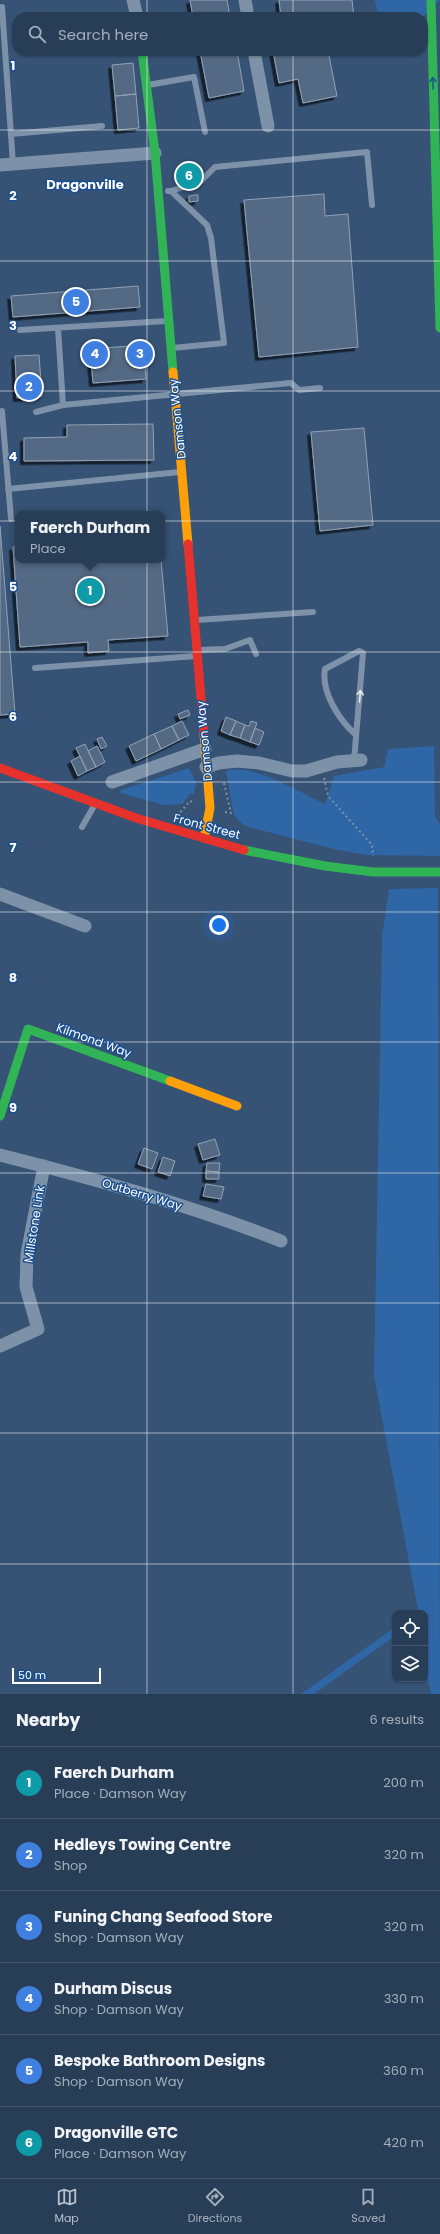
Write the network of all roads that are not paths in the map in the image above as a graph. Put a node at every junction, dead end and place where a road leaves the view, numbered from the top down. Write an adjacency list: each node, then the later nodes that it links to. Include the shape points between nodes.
1 (133, 0): 5 (street)
2 (245, 0): 6 (street)
3 (431, 0): 21 (main road, one-way to 3)
4 (2, 7): 13 (lane)
5 (136, 12)
6 (247, 12)
7 (143, 56): 9 (main road, Damson Way)
8 (255, 56): 11 (street)
9 (146, 85): 12 (lane, via 194,77); 14 (main road, Damson Way)
10 (102, 126): 13 (lane)
11 (268, 126)
12 (205, 132)
13 (11, 134): 15 (lane)
14 (155, 153): 15 (street); 17 (main road, Damson Way)
15 (6, 164)
16 (171, 190): 17 (lane); 18 (lane, via 201,181 215,168 367,152); 23 (lane, via 207,225 211,238 224,343)
17 (158, 192): 19 (main road, Damson Way)
18 (372, 205)
19 (168, 321): 20 (lane); 23 (main road, Damson Way)
20 (58, 328): 22 (lane); 26 (lane)
21 (440, 328)
22 (20, 330)
23 (170, 348): 25 (main road, Damson Way)
24 (320, 388): 25 (lane, via 299,390 291,383)
25 (174, 393): 26 (lane); 29 (main road, Damson Way)
26 (63, 405): 28 (lane)
27 (2, 411): 30 (lane)
28 (36, 412)
29 (183, 471): 30 (lane); 33 (main road, Damson Way)
30 (8, 489): 31 (lane)
31 (11, 519)
32 (313, 612): 33 (lane)
33 (195, 620): 34 (main road, Damson Way)
34 (198, 653): 35 (lane, via 225,649 250,640); 36 (lane); 38 (main road, Damson Way)
35 (256, 654)
36 (35, 668)
37 (356, 735): 37 (lane, one-way to 37, via 363,652 359,651 325,669 323,678 345,726); 39 (lane)
38 (205, 749): 40 (main road, Damson Way); 42 (street)
39 (358, 761): 40 (street, via 337,762 292,771 259,763 219,763)
40 (206, 767): 45 (main road, Damson Way, via 210,808)
41 (0, 768): 43 (main road, Front Street)
42 (112, 782)
43 (95, 804): 44 (lane); 45 (main road, Front Street)
44 (82, 827)
45 (204, 838): 46 (main road, Front Street, via 273,856 329,866 374,872)
46 (440, 872)
47 (0, 894): 48 (street)
48 (85, 926)
49 (237, 1106): 50 (main road, Kilmond Way, via 28,1029)
50 (0, 1116)
51 (0, 1155): 52 (street, Outberry Way)
52 (44, 1166): 53 (street, Outberry Way, via 240,1224); 54 (street, Millstone Link, via 27,1254 26,1287 38,1329)
53 (281, 1241)
54 (0, 1346)

